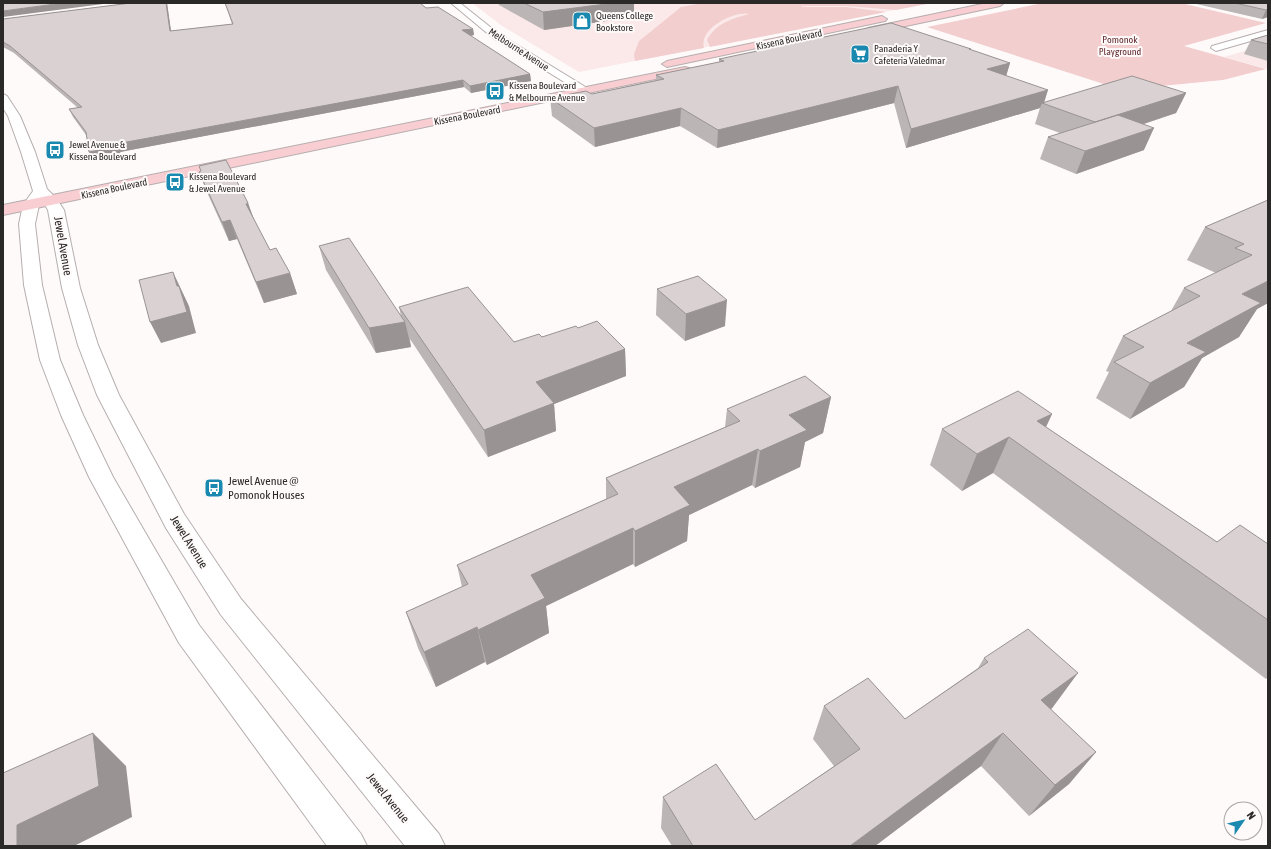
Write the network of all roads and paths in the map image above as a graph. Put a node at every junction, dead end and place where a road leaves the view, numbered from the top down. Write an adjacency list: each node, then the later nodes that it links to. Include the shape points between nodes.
1 (455, 3): 6 (street, Melbourne Avenue, via 496,36)
2 (964, 3): 6 (main road, Kissena Boulevard)
3 (1000, 3): 7 (main road, Kissena Boulevard)
4 (1268, 33): 5 (street)
5 (1216, 48)
6 (572, 83): 7 (street, Melbourne Avenue); 10 (main road, Kissena Boulevard)
7 (586, 91): 10 (main road, Kissena Boulevard)
8 (3, 98): 10 (street, Jewel Avenue, via 17,123 28,152)
9 (3, 198): 10 (main road, Kissena Boulevard)
10 (41, 199): 11 (main road, Kissena Boulevard); 12 (street, Jewel Avenue, via 27,224 34,285 50,360 101,477 189,634); 13 (street, Jewel Avenue, via 59,217 71,288 88,345 108,395 175,521 231,607)
11 (3, 210)
12 (349, 846)
13 (427, 846)

